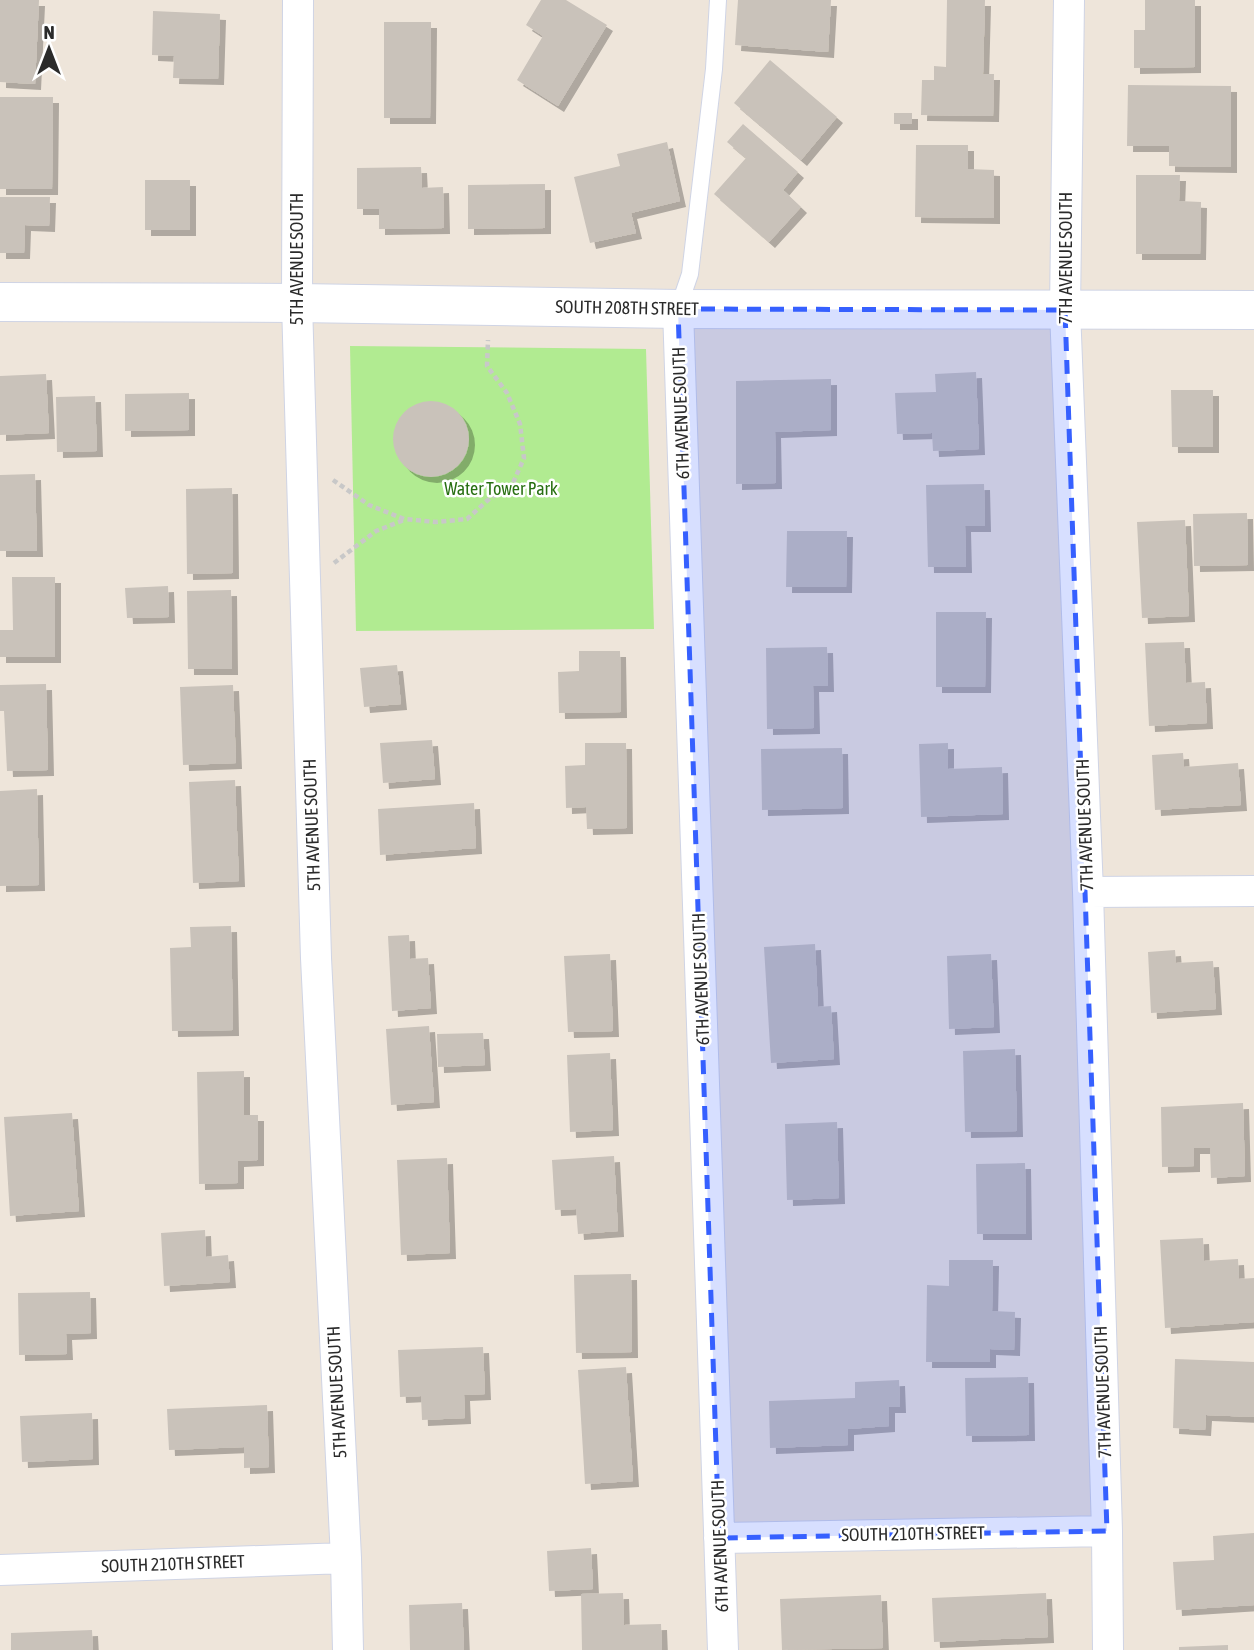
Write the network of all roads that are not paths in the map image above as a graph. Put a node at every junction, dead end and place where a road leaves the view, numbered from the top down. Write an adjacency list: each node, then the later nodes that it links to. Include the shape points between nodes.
1 (298, 0): 5 (street, 5TH AVENUE SOUTH)
2 (718, 0): 6 (lane, via 690,274)
3 (1069, 0): 7 (street, 7TH AVENUE SOUTH)
4 (0, 302): 5 (street, SOUTH 208TH STREET)
5 (297, 303): 6 (street, SOUTH 208TH STREET); 13 (street, 5TH AVENUE SOUTH, via 316,958)
6 (678, 309): 7 (street, SOUTH 208TH STREET); 12 (street, 6TH AVENUE SOUTH)
7 (1065, 310): 8 (street, SOUTH 208TH STREET); 10 (street, 7TH AVENUE SOUTH)
8 (1254, 310)
9 (1254, 891): 10 (street)
10 (1088, 892): 11 (street, 7TH AVENUE SOUTH)
11 (1107, 1531): 12 (street, SOUTH 210TH STREET); 17 (street, 7TH AVENUE SOUTH)
12 (719, 1538): 16 (street, 6TH AVENUE SOUTH)
13 (346, 1558): 14 (street, SOUTH 210TH STREET); 15 (street, 5TH AVENUE SOUTH)
14 (0, 1570)
15 (348, 1650)
16 (723, 1650)
17 (1108, 1650)

